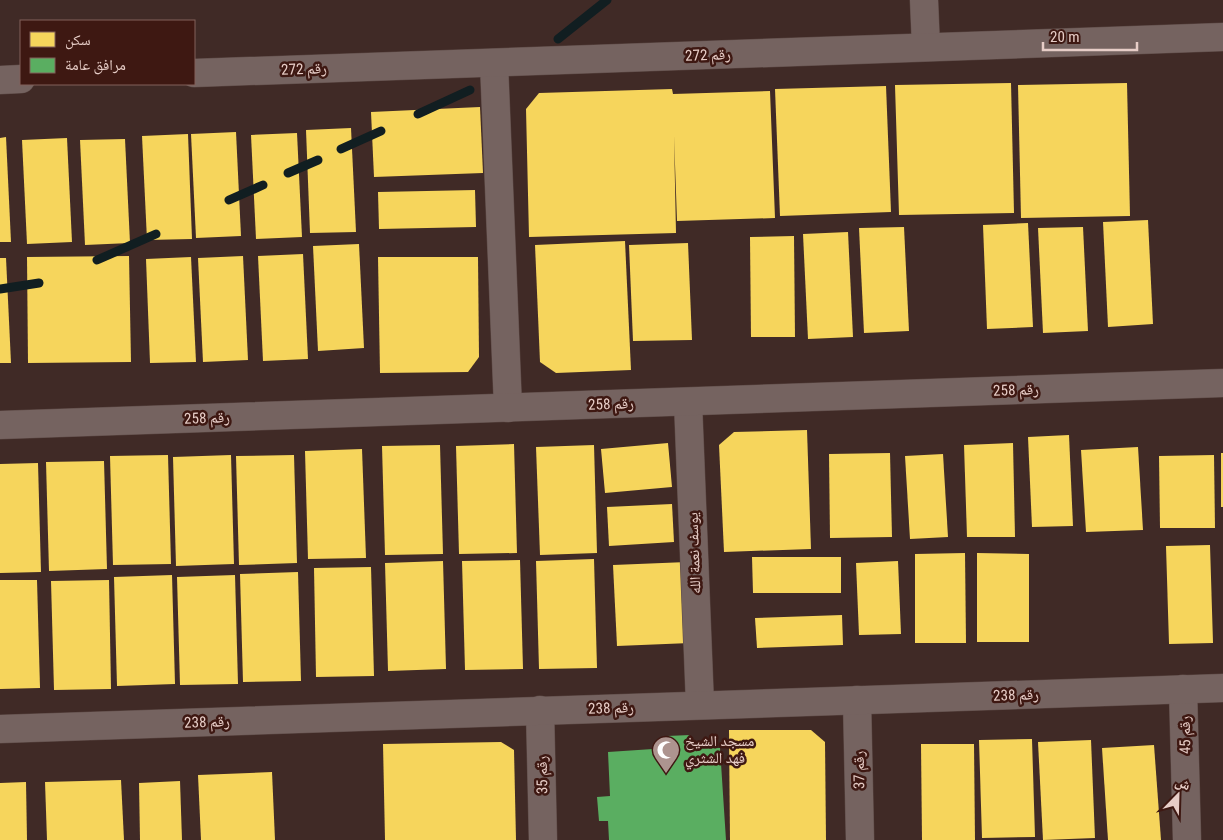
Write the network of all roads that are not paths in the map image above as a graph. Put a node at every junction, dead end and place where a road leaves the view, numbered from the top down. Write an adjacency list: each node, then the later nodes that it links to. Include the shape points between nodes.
1 (924, 0): 3 (street)
2 (1223, 37): 3 (street, رقم 272)
3 (926, 47): 4 (street, رقم 272)
4 (494, 62): 5 (street, رقم 272); 10 (street)
5 (195, 73)
6 (20, 79): 7 (street)
7 (0, 80)
8 (1223, 383): 9 (street, رقم 258)
9 (688, 402): 10 (street, رقم 258); 15 (street, يوسف نعمة الله)
10 (508, 408): 11 (street, رقم 258)
11 (0, 425)
12 (1223, 688): 13 (street, رقم 238)
13 (1183, 689): 14 (street, رقم 238); 20 (street, رقم 45)
14 (857, 700): 15 (street, رقم 238); 19 (street, رقم 37)
15 (700, 705): 16 (street, رقم 238)
16 (540, 710): 17 (street, رقم 238); 18 (street, رقم 35)
17 (0, 728)
18 (543, 840)
19 (860, 840)
20 (1187, 840)

